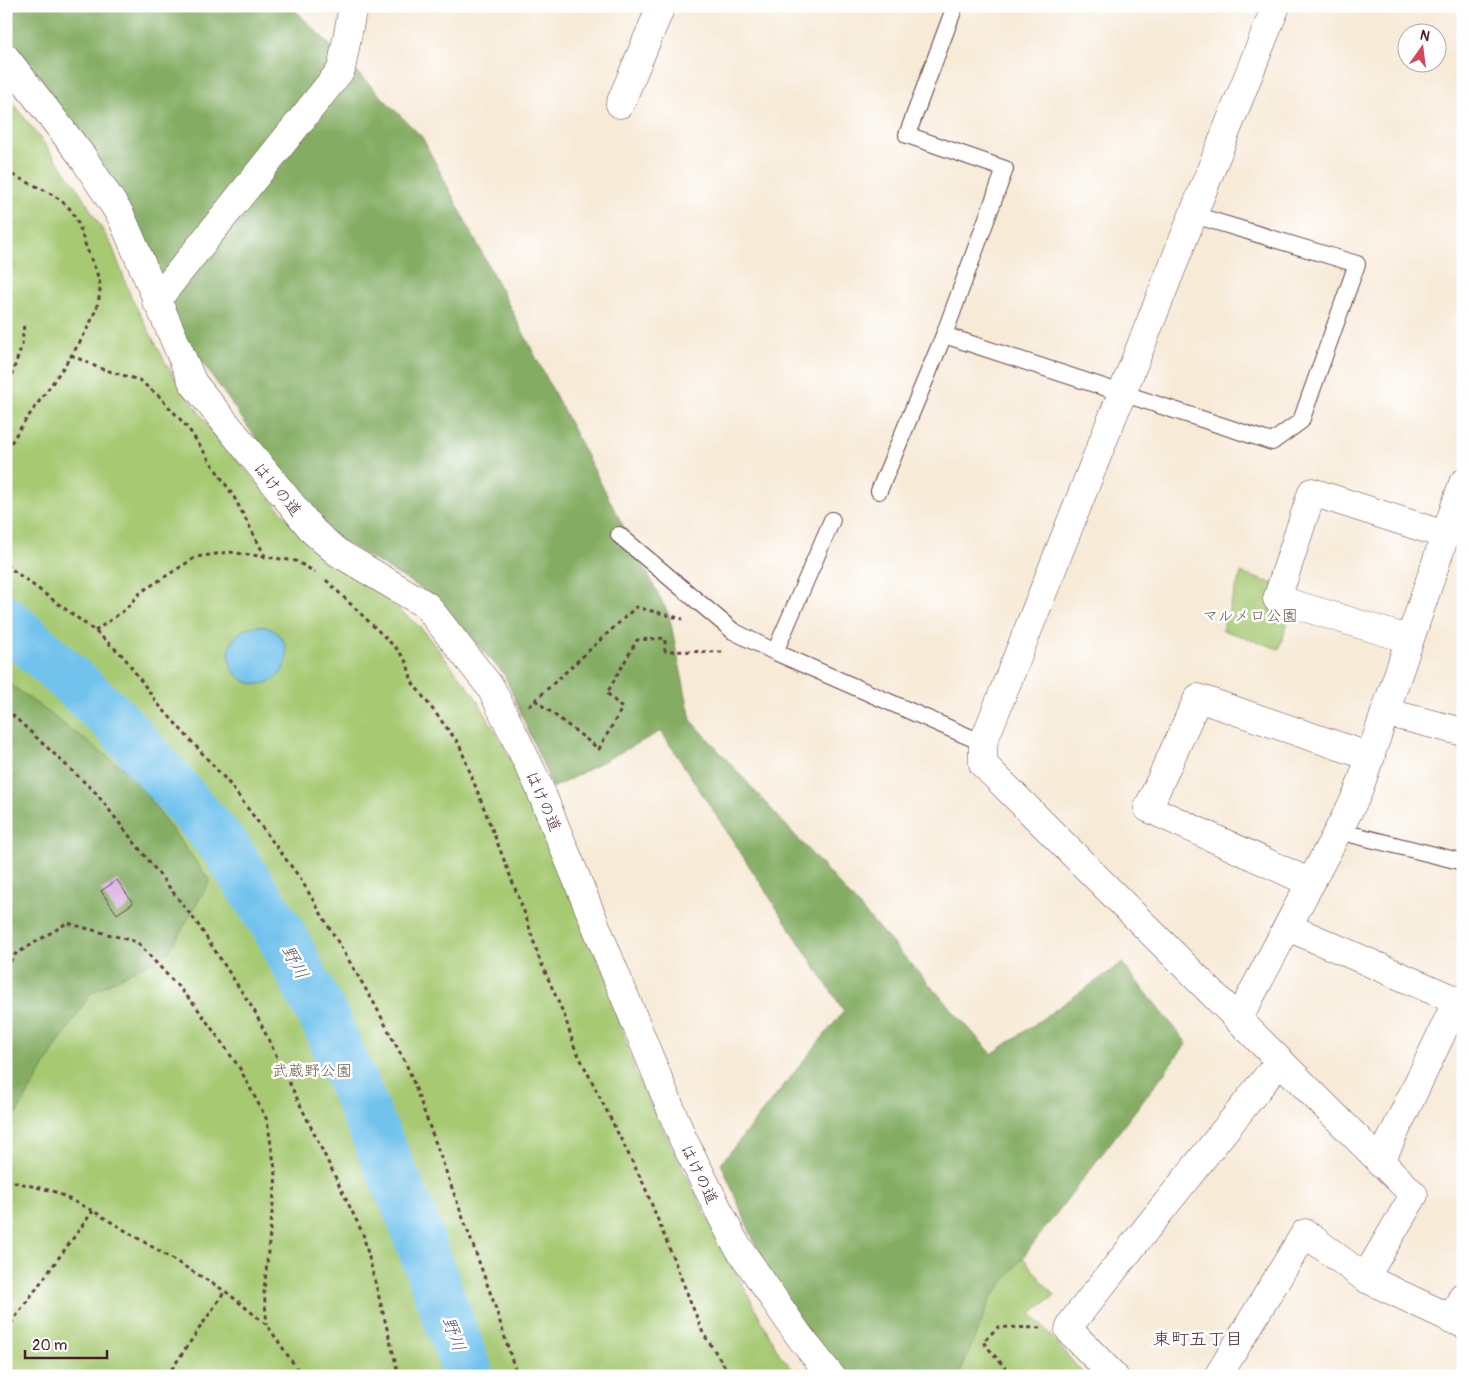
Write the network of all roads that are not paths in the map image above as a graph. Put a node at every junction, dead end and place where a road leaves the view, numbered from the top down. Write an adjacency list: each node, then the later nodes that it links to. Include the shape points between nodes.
1 (353, 6): 8 (street, via 341,70)
2 (656, 6): 6 (street, via 660,9)
3 (955, 6): 9 (lane, via 907,136 1005,170)
4 (1276, 6): 7 (street)
5 (6, 58): 8 (street, はけの道, via 82,156 122,216)
6 (620, 104)
7 (1194, 214): 10 (street); 10 (lane, via 1357,264 1301,421 1272,442)
8 (156, 301): 31 (street, はけの道, via 193,383 308,524 337,552 426,605 490,688 537,782 683,1139 734,1241)
9 (944, 335): 10 (lane); 12 (lane)
10 (1121, 394): 20 (street)
11 (1463, 483): 14 (street)
12 (879, 490)
13 (832, 520): 17 (lane)
14 (1452, 527): 16 (street); 16 (street, via 1312,492 1276,599)
15 (619, 535): 17 (lane, via 733,631)
16 (1408, 639): 18 (street)
17 (774, 652): 20 (lane)
18 (1385, 712): 19 (street); 21 (street)
19 (1463, 732)
20 (983, 743): 26 (street, via 983,764)
21 (1371, 757): 22 (street, via 1357,795); 24 (street, via 1198,698 1148,808)
22 (1338, 831): 23 (lane); 24 (street)
23 (1463, 862)
24 (1311, 882): 25 (street)
25 (1288, 927): 26 (street); 28 (street, via 1456,1001)
26 (1238, 1020): 27 (street)
27 (1279, 1062): 28 (street); 32 (street, via 1072,1321 1069,1330)
28 (1380, 1163): 29 (street, via 1414,1195)
29 (1365, 1278): 30 (street); 33 (street, via 1306,1233)
30 (1459, 1314)
31 (831, 1376)
32 (1114, 1376)
33 (1218, 1376)

